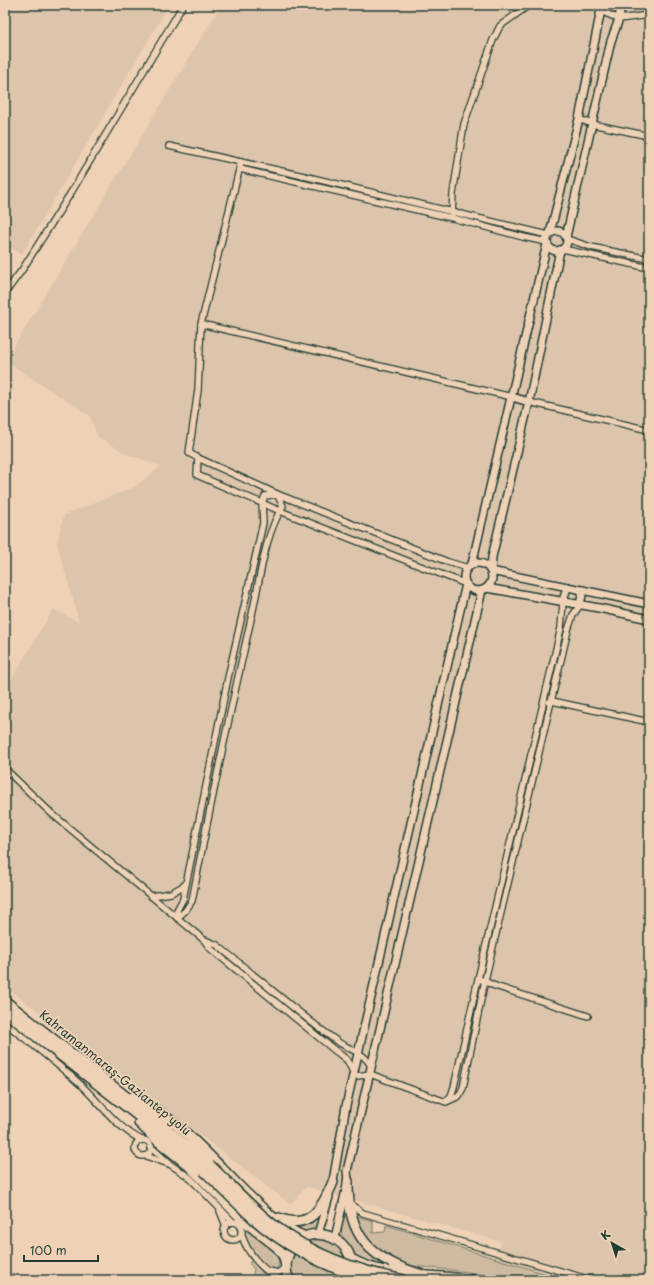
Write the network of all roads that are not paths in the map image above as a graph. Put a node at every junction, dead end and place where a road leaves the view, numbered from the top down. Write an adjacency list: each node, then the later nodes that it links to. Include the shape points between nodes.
1 (183, 5): 20 (street, via 72,191)
2 (529, 5): 14 (street, via 500,26 493,40 464,124)
3 (593, 5): 5 (street)
4 (621, 5): 7 (street)
5 (602, 8): 7 (street); 8 (street)
6 (649, 15): 7 (street)
7 (619, 19): 9 (street, via 611,41)
8 (580, 119): 9 (street); 15 (street)
9 (592, 124): 10 (street); 16 (street)
10 (649, 136)
11 (169, 146): 12 (street)
12 (241, 162): 13 (street); 14 (street)
13 (240, 169): 14 (street); 21 (street)
14 (452, 215): 15 (street)
15 (548, 238): 16 (street, via 559,230); 17 (street, via 551,249); 22 (street)
16 (567, 238): 17 (street, via 566,245); 18 (street, via 592,247)
17 (561, 250): 19 (street); 23 (street)
18 (649, 259)
19 (649, 268)
20 (5, 293)
21 (201, 324): 22 (street); 25 (street, via 198,390 189,453)
22 (512, 397): 23 (street); 29 (street)
23 (529, 402): 24 (street); 30 (street)
24 (649, 430)
25 (198, 458): 26 (street); 27 (street, via 197,475)
26 (277, 494): 27 (street, via 265,496); 28 (street, via 283,506); 29 (street, via 448,562)
27 (262, 503): 28 (street); 47 (street, via 264,523 229,673)
28 (280, 511): 31 (street); 49 (street, via 268,542 192,900)
29 (470, 566): 30 (street, via 482,563); 31 (street, via 465,573)
30 (491, 570): 32 (street); 33 (street, via 492,580)
31 (466, 584): 33 (street, via 475,590); 59 (street)
32 (567, 587): 34 (street); 35 (street)
33 (484, 589): 35 (street); 60 (street)
34 (583, 590): 36 (street); 37 (street)
35 (563, 601): 37 (street); 40 (street, via 561,628)
36 (649, 604)
37 (580, 605): 38 (street); 39 (street, via 568,630)
38 (649, 619)
39 (552, 701): 40 (street); 41 (street); 43 (street)
40 (543, 705): 42 (street)
41 (649, 722)
42 (529, 763): 43 (street); 45 (street)
43 (536, 765): 46 (street)
44 (5, 768): 48 (street, via 51,813)
45 (510, 844): 46 (street); 51 (street)
46 (518, 846): 52 (street)
47 (185, 885): 48 (street, via 171,894); 49 (street, via 183,899 176,910)
48 (150, 896): 49 (street)
49 (177, 918): 50 (street)
50 (204, 940): 54 (street, via 217,945); 57 (street, via 211,949)
51 (478, 979): 52 (street); 63 (street, via 454,1087)
52 (485, 980): 56 (street, via 496,986); 63 (street, via 463,1088 458,1096)
53 (5, 1001): 62 (highway, Kahramanmaraş-Gaziantep yolu)
54 (299, 1011): 57 (street); 59 (street, via 338,1042)
55 (5, 1012): 64 (highway, Kahramanmaraş-Gaziantep yolu)
56 (588, 1016)
57 (295, 1017): 61 (street, via 346,1060)
58 (5, 1023): 65 (street, via 54,1061)
59 (358, 1054): 60 (street, via 369,1061); 61 (street)
60 (370, 1071): 61 (street, via 358,1076); 63 (street); 72 (street, via 347,1171)
61 (354, 1074): 73 (street)
62 (120, 1091): 71 (highway, Kahramanmaraş-Gaziantep yolu); 76 (highway, via 156,1109)
63 (446, 1102)
64 (124, 1105): 71 (highway, Kahramanmaraş-Gaziantep yolu); 86 (highway, via 143,1128 188,1166 230,1209 277,1247 284,1257)
65 (130, 1134): 66 (street); 68 (street)
66 (142, 1140): 67 (street, via 149,1142); 68 (street)
67 (151, 1147): 69 (street); 70 (street)
68 (134, 1148): 69 (street, via 139,1156)
69 (146, 1156): 70 (street)
70 (171, 1165): 75 (street, via 189,1178)
71 (207, 1168): 92 (highway, bridge, via 255,1220 270,1232 324,1264); 93 (highway, bridge, via 275,1226 308,1248 380,1276)
72 (348, 1181): 74 (highway); 82 (street)
73 (333, 1182): 76 (highway, via 325,1203 310,1218 301,1222 290,1222); 80 (street)
74 (347, 1203): 88 (highway, via 359,1234 373,1251 396,1266); 95 (street, via 363,1213)
75 (219, 1208): 77 (street); 78 (street)
76 (270, 1215): 81 (highway, via 293,1232)
77 (233, 1222): 78 (street); 79 (street, via 240,1227)
78 (226, 1226): 83 (street, via 225,1234)
79 (241, 1232): 83 (street, via 239,1237); 84 (street)
80 (318, 1234): 81 (highway); 82 (highway)
81 (306, 1237): 86 (highway, via 291,1249)
82 (335, 1238): 85 (highway)
83 (233, 1239): 84 (street)
84 (249, 1251): 87 (street)
85 (351, 1259): 88 (highway, via 361,1265 393,1273); 91 (highway, via 352,1268)
86 (286, 1267): 87 (street, via 278,1273); 90 (highway)
87 (264, 1270): 89 (street)
88 (423, 1275): 94 (highway)
89 (280, 1280)
90 (289, 1280)
91 (348, 1280)
92 (368, 1280)
93 (404, 1280)
94 (473, 1280)
95 (591, 1280)

